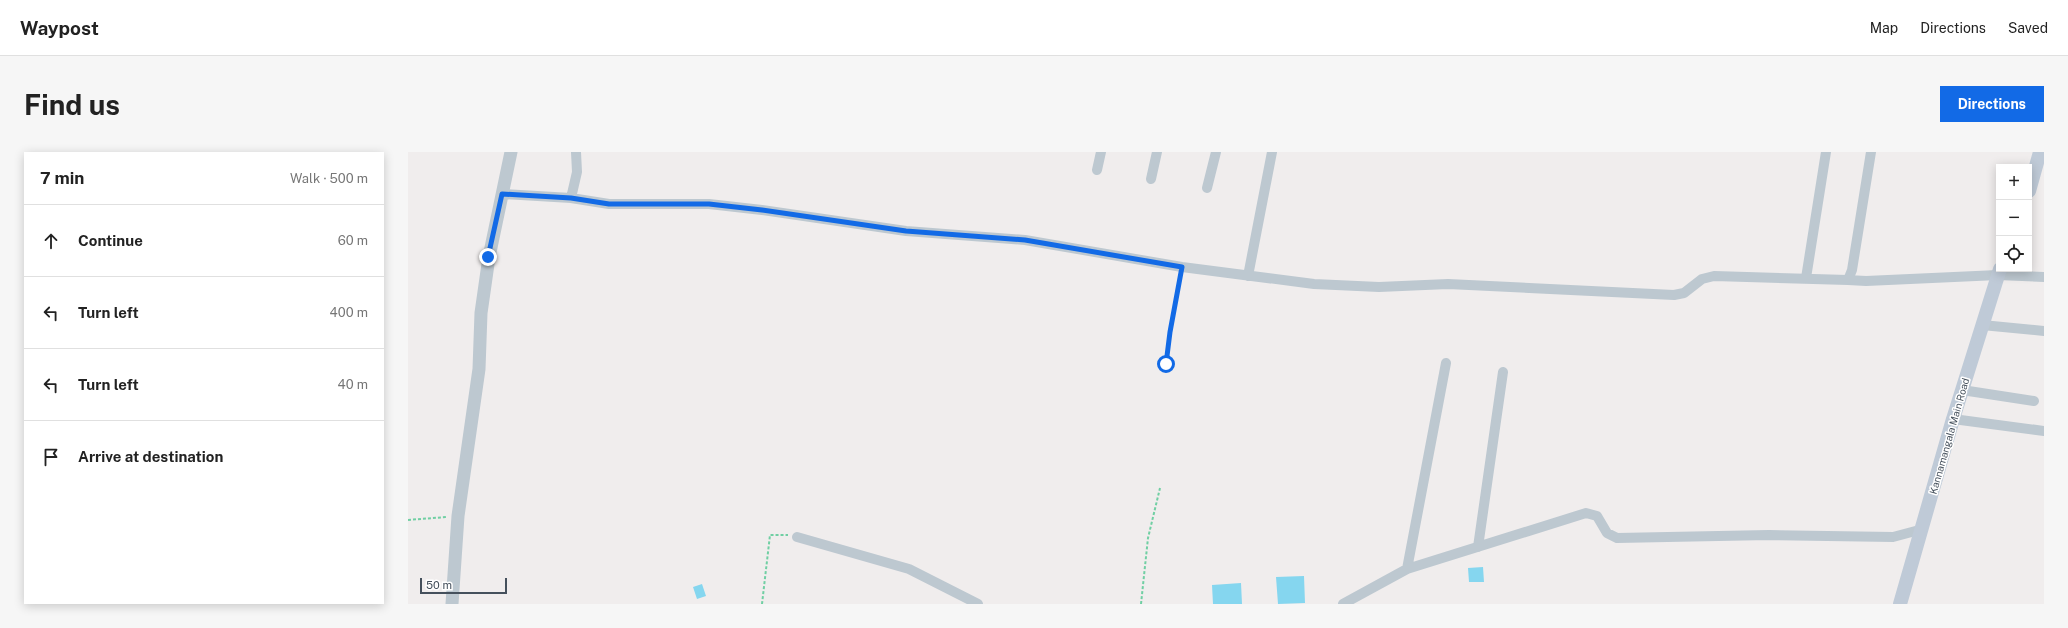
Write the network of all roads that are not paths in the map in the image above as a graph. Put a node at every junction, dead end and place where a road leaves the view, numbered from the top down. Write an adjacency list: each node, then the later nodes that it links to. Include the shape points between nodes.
1 (511, 152): 14 (street)
2 (576, 152): 15 (street, via 577,172)
3 (1101, 152): 10 (street)
4 (1157, 152): 11 (street)
5 (1216, 152): 13 (street)
6 (1270, 152): 17 (street)
7 (1826, 152): 19 (street)
8 (1870, 152): 20 (street, via 1852,270)
9 (2040, 152): 12 (main road)
10 (1097, 170)
11 (1151, 179)
12 (2032, 180)
13 (1207, 188)
14 (502, 194): 15 (street); 33 (street, via 488,257 481,313 479,369 458,516)
15 (571, 198): 17 (street, via 609,204 709,204 906,231 1025,240)
16 (1999, 272): 18 (street); 20 (street); 21 (main road, Kannamangala Main Road)
17 (1248, 276): 19 (street, via 1314,284 1379,287 1448,284 1674,296 1684,293 1702,279 1714,276)
18 (2044, 277)
19 (1806, 278): 20 (street)
20 (1848, 280)
21 (1982, 325): 22 (street); 25 (main road, Kannamangala Main Road)
22 (2044, 331)
23 (1446, 363): 32 (street)
24 (1503, 372): 31 (street)
25 (1962, 390): 26 (street); 27 (main road, Kannamangala Main Road)
26 (2034, 401)
27 (1953, 418): 28 (street); 29 (main road, Kannamangala Main Road)
28 (2044, 431)
29 (1923, 529): 31 (street, via 1893,537 1769,535 1618,538 1607,533 1597,516 1586,513); 36 (main road, Kannamangala Main Road)
30 (797, 537): 34 (street, via 909,569)
31 (1478, 547): 32 (street)
32 (1407, 569): 35 (street)
33 (452, 604)
34 (978, 604)
35 (1344, 604)
36 (1900, 604)

